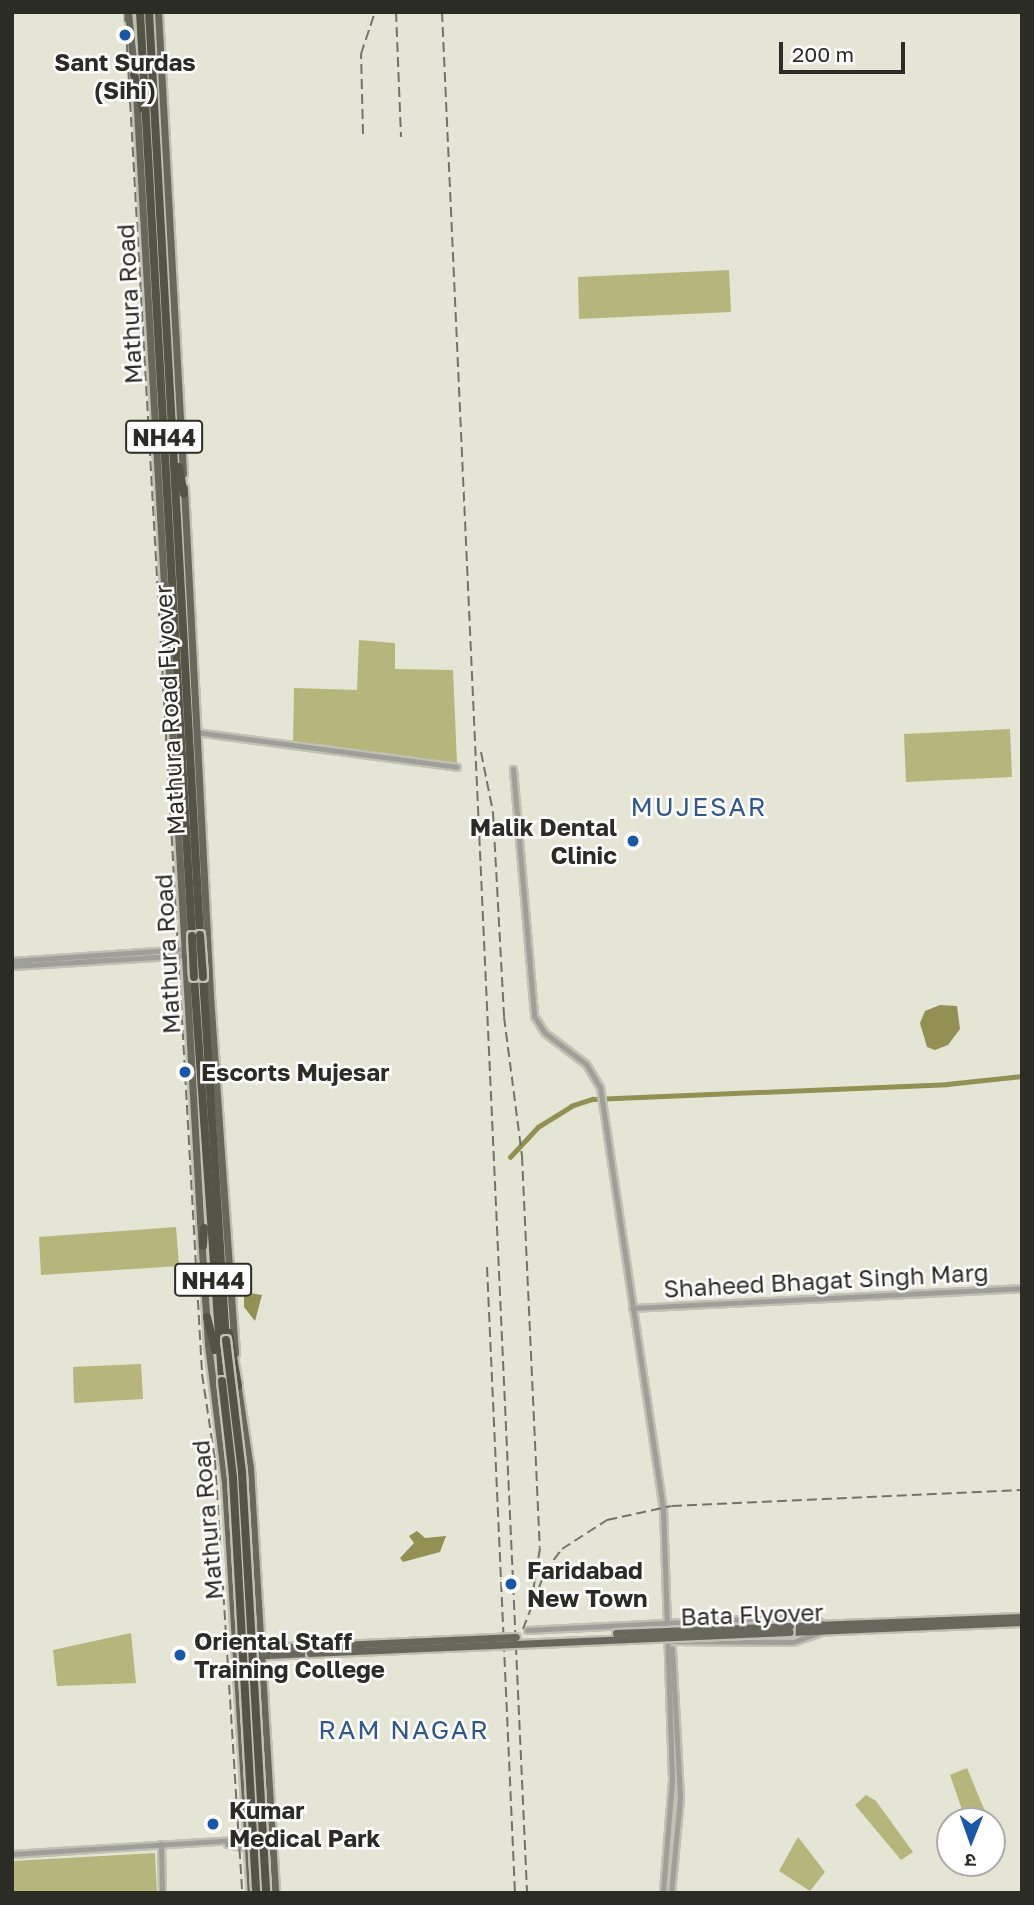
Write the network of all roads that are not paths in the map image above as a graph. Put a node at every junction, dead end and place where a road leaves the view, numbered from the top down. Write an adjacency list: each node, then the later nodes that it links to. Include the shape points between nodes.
1 (128, 12): 5 (main road, Mathura Road)
2 (140, 12): 6 (highway, NH44)
3 (149, 12): 8 (highway, Mathura Road / NH44)
4 (158, 12): 9 (main road, Mathura Road)
5 (134, 75): 6 (highway); 7 (main road, Mathura Road)
6 (146, 117): 7 (highway); 11 (highway, Mathura Road Flyover / NH44)
7 (139, 127): 15 (main road, Mathura Road)
8 (173, 447): 9 (highway); 11 (highway, Mathura Road Flyover / NH44)
9 (184, 494): 10 (main road, Mathura Road)
10 (196, 732): 12 (street); 14 (main road, Mathura Road)
11 (186, 748): 17 (highway, Mathura Road Flyover / NH44, bridge); 21 (highway, Mathura Road Flyover / NH44, bridge)
12 (457, 767)
13 (513, 769): 20 (street, via 534,1016 545,1033 586,1064 601,1094)
14 (208, 951): 15 (street); 24 (main road, Mathura Road)
15 (186, 952): 16 (street); 18 (main road, Mathura Road)
16 (12, 963)
17 (206, 1193): 18 (highway); 23 (highway, NH44)
18 (203, 1246): 22 (main road, Mathura Road)
19 (1022, 1288): 20 (street, Shaheed Bhagat Singh Marg)
20 (632, 1308): 26 (street, via 663,1507)
21 (223, 1314): 24 (highway); 47 (highway, Mathura Road Flyover / NH44, bridge, via 242,1473)
22 (207, 1317): 23 (highway); 28 (main road, Mathura Road)
23 (220, 1366): 46 (highway, NH44, bridge, via 233,1478)
24 (237, 1386): 27 (main road, Mathura Road, via 250,1468)
25 (1022, 1620): 29 (main road); 29 (main road, Bata Flyover)
26 (670, 1623): 29 (street, via 800,1617); 30 (street); 32 (street)
27 (261, 1625): 28 (main road, via 250,1633); 31 (main road, Mathura Road)
28 (234, 1626): 36 (main road, Mathura Road)
29 (824, 1628): 32 (street, via 808,1640 793,1642); 34 (main road, Bata Flyover, bridge)
30 (527, 1630)
31 (262, 1636): 33 (main road); 35 (main road, Mathura Road)
32 (671, 1641): 49 (street, via 672,1788); 50 (street, via 680,1763)
33 (276, 1647): 34 (main road); 35 (main road)
34 (312, 1648): 37 (main road, Bata Flyover)
35 (263, 1651): 36 (main road); 37 (main road, Bata Flyover); 38 (main road, Mathura Road)
36 (236, 1652): 40 (main road, Mathura Road)
37 (289, 1654): 38 (main road)
38 (263, 1666): 39 (main road, Mathura Road)
39 (264, 1678): 40 (main road, via 247,1671); 48 (main road, Mathura Road)
40 (238, 1681): 41 (main road, Mathura Road)
41 (247, 1830): 42 (street, via 233,1840); 43 (main road, Mathura Road)
42 (160, 1846): 43 (street, via 233,1844); 44 (street); 45 (street)
43 (247, 1848): 46 (main road, Mathura Road)
44 (12, 1855)
45 (162, 1893)
46 (253, 1893)
47 (266, 1893)
48 (275, 1893)
49 (663, 1893)
50 (671, 1893)

